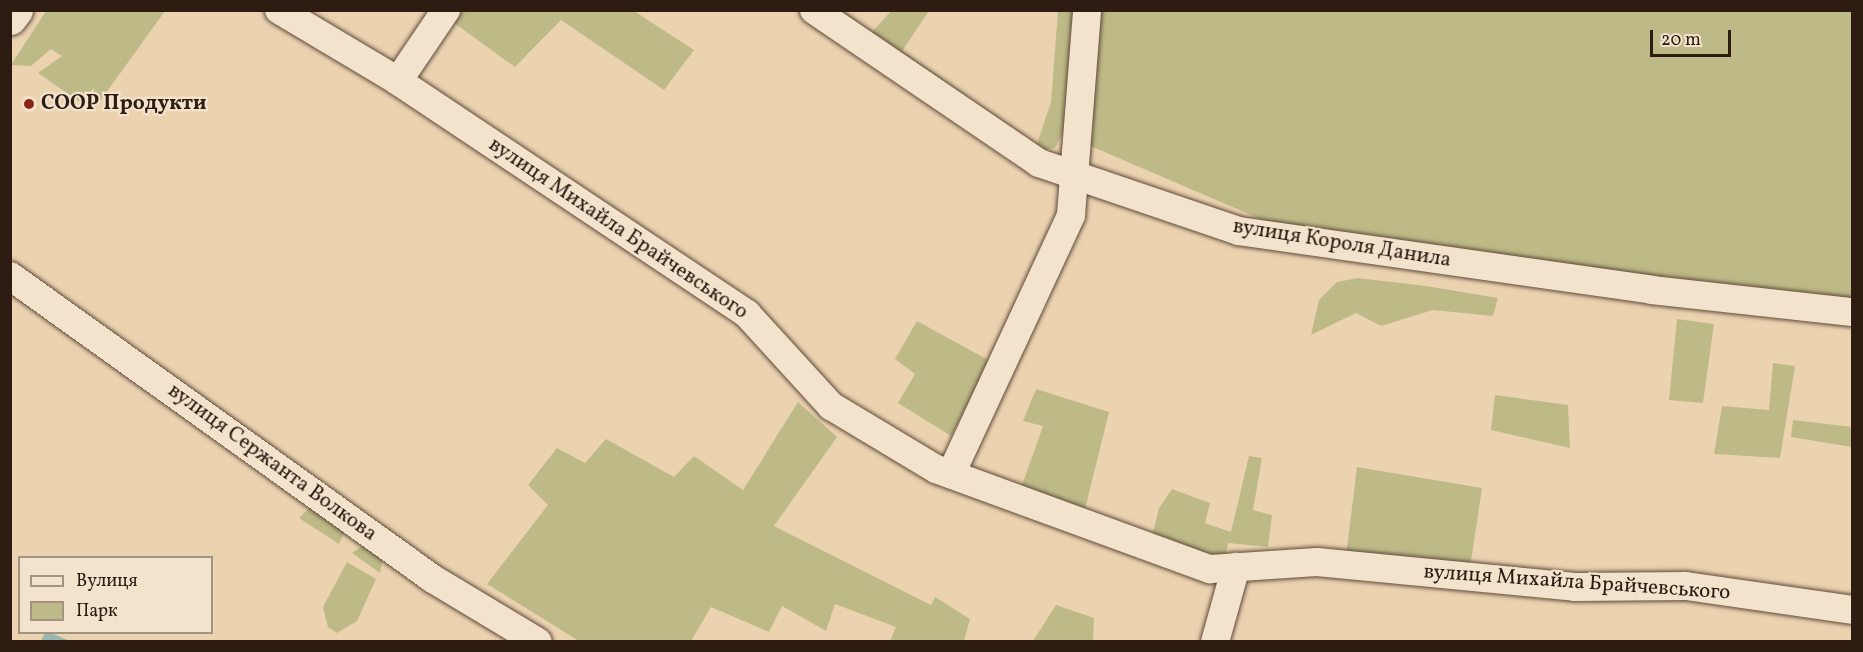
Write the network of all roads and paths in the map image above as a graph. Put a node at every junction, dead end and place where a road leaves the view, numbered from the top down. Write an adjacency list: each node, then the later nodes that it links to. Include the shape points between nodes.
1 (15, 10): 6 (street)
2 (279, 10): 7 (street, вулиця Михайла Брайчевського)
3 (446, 10): 7 (street)
4 (814, 10): 8 (street, вулиця Короля Данила, via 1039,163)
5 (1087, 10): 8 (street)
6 (10, 18)
7 (398, 81): 11 (street, вулиця Михайла Брайчевського, via 747,314 831,406)
8 (1070, 175): 10 (street, вулиця Короля Данила, via 1239,231 1652,290); 11 (street, via 1071,215)
9 (10, 276): 14 (street, вулиця Сержанта Волкова, via 434,579)
10 (1852, 312)
11 (951, 474): 12 (street, вулиця Михайла Брайчевського, via 1210,569)
12 (1236, 567): 13 (street, вулиця Михайла Брайчевського, via 1317,562 1575,587 1656,584); 15 (street)
13 (1852, 610)
14 (538, 642)
15 (1215, 642)

